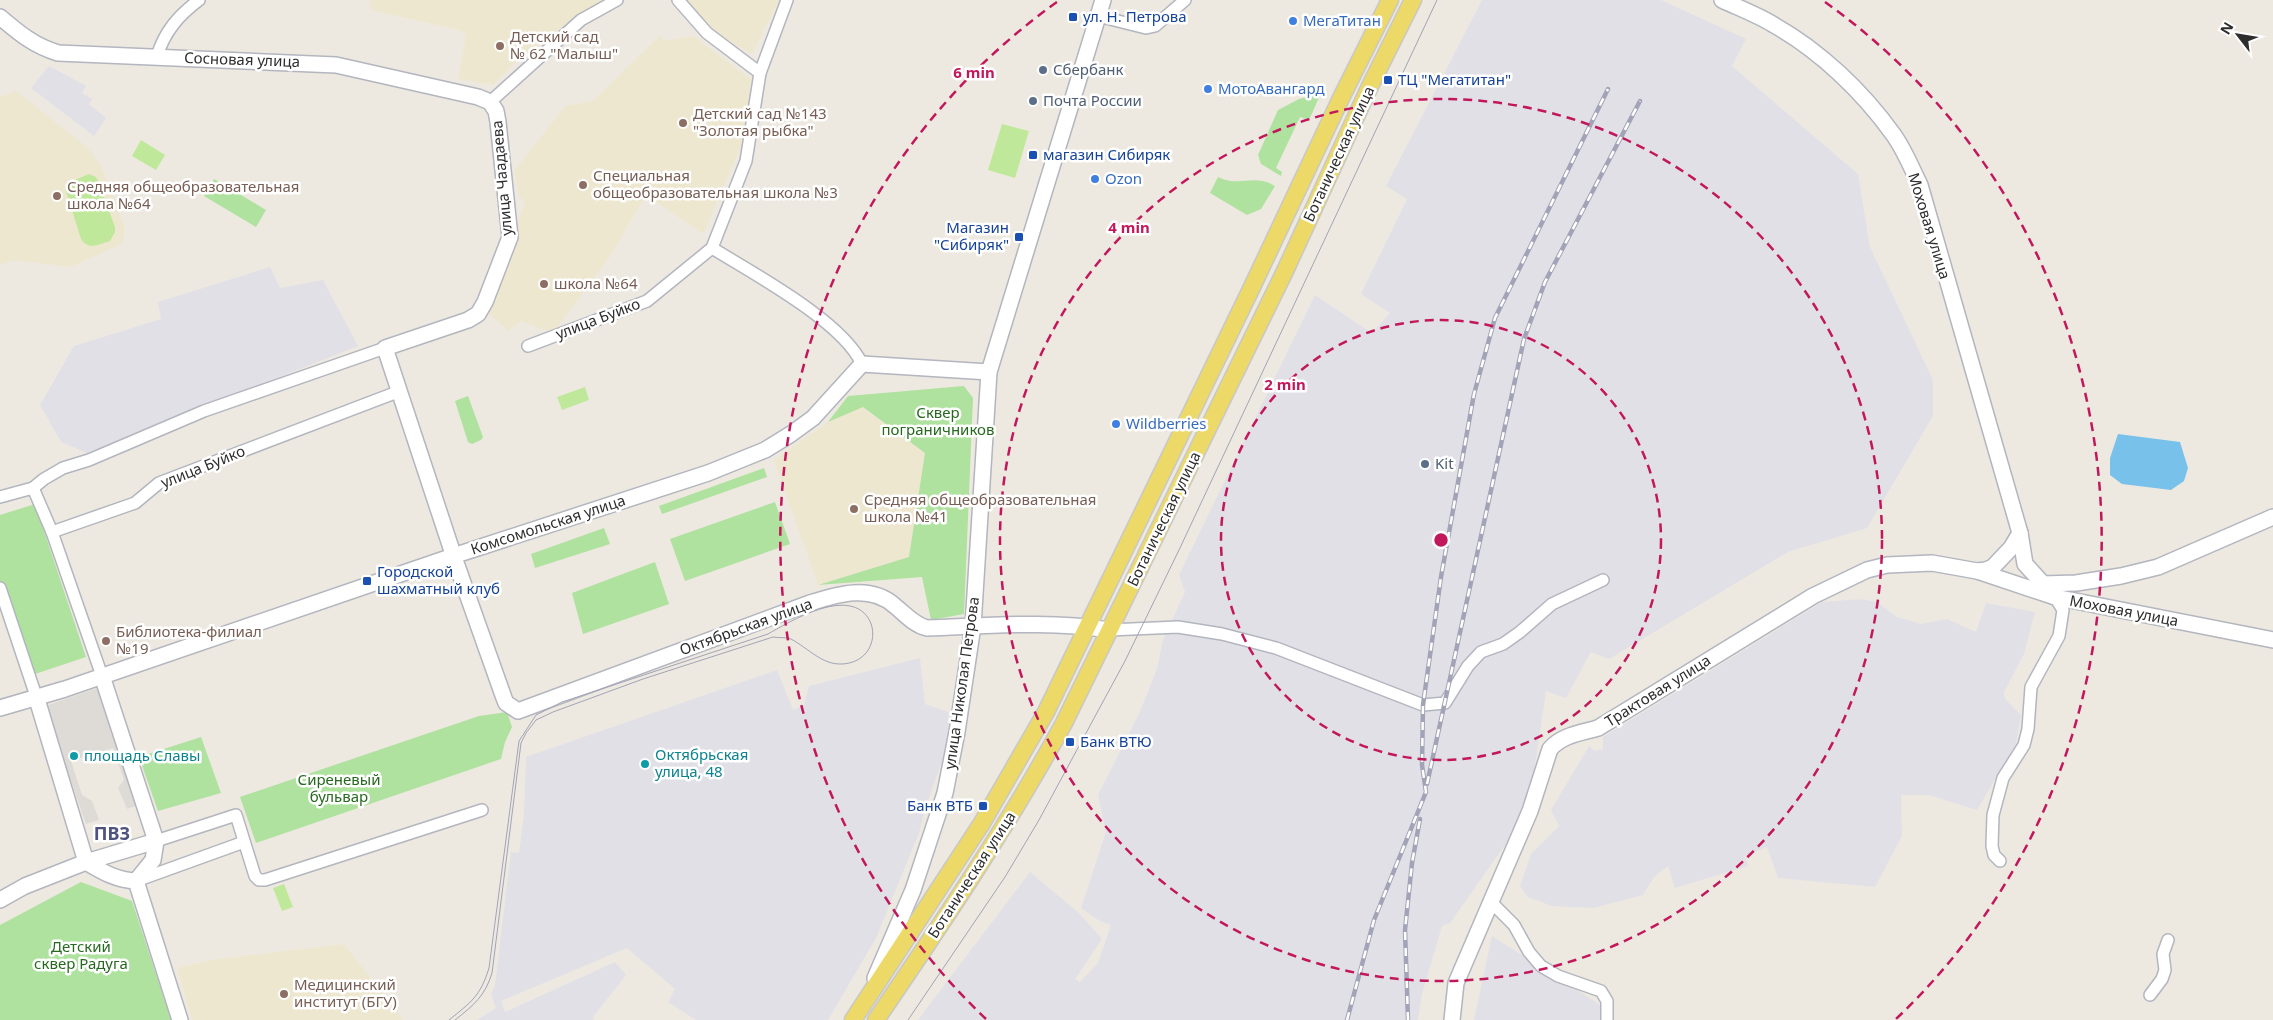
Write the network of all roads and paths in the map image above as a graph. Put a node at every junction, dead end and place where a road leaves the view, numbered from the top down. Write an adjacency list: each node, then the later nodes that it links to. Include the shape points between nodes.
1 (199, 0): 12 (street, via 170,26)
2 (616, 0): 14 (street, улица Чаадаева, via 581,20)
3 (678, 0): 13 (street, via 707,33)
4 (787, 0): 13 (street)
5 (1102, 0): 10 (street, улица Николая Петрова)
6 (1185, 0): 10 (street, via 1155,26 1146,28)
7 (1390, 0): 33 (main road, Ботаническая улица)
8 (1413, 0): 34 (main road, Ботаническая улица)
9 (1722, 0): 25 (street, Моховая улица, via 1774,24 1815,52 1855,88 1893,134 1906,156 1920,185)
10 (1098, 16): 19 (street, улица Николая Петрова)
11 (0, 17): 12 (street, Сосновая улица, via 40,48 58,53)
12 (157, 56): 14 (street, Сосновая улица, via 336,65 465,93)
13 (760, 73): 15 (street, via 746,161)
14 (490, 102): 17 (street, улица Чаадаева, via 498,122 510,237 485,302 478,314 468,320)
15 (712, 248): 16 (street, улица Буйко, via 647,301); 18 (street, via 805,306 848,343)
16 (528, 346)
17 (385, 348): 20 (street); 21 (street, via 204,411 64,468)
18 (862, 364): 19 (street); 26 (street, Комсомольская улица, via 812,418 765,450 708,473)
19 (989, 372): 32 (street, улица Николая Петрова)
20 (400, 391): 24 (street, улица Буйко, via 160,483 135,502); 26 (street)
21 (33, 488): 22 (street); 24 (street)
22 (0, 497)
23 (2273, 517): 29 (street, via 2158,567 2112,578)
24 (52, 532): 36 (street)
25 (2020, 533): 27 (street, via 1993,567); 29 (street, Моховая улица, via 2025,564)
26 (453, 556): 32 (street, Октябрьская улица, via 506,703 518,711 836,595 860,592 876,596 890,602 922,627); 36 (street, Комсомольская улица)
27 (1977, 571): 31 (street, Моховая улица); 46 (street, Трактовая улица, via 1932,563 1902,563 1867,570 1813,596 1598,728 1566,736 1555,743 1550,748 1530,811)
28 (1603, 580): 34 (street, via 1552,604 1503,644 1481,652 1468,666 1445,703 1424,706 1276,648 1222,634 1178,627)
29 (2043, 584): 31 (street, Моховая улица)
30 (0, 588): 37 (street)
31 (2055, 597): 35 (street, Моховая улица); 42 (street, via 2063,610 2059,636 2032,687 2024,745 2003,778 1993,815 1992,846)
32 (973, 626): 33 (street, Октябрьская улица); 51 (street, улица Николая Петрова, via 945,793 913,890)
33 (1089, 627): 34 (street, Октябрьская улица); 48 (main road, Ботаническая улица, via 1015,768)
34 (1110, 630): 49 (main road, Ботаническая улица, via 1035,776)
35 (2273, 640)
36 (102, 676): 37 (street, Комсомольская улица); 40 (street)
37 (36, 696): 38 (street, Комсомольская улица); 43 (street)
38 (0, 708)
39 (482, 810): 41 (street, via 265,880 254,876)
40 (156, 841): 41 (street, via 236,815); 43 (street); 44 (street, via 153,860)
41 (244, 842): 44 (street)
42 (2000, 861)
43 (86, 862): 44 (street, via 108,875); 45 (street)
44 (136, 881): 53 (street)
45 (0, 900)
46 (1492, 903): 54 (street, Трактовая улица, via 1456,983); 55 (street, via 1514,925 1541,966 1558,976 1601,991 1607,1001)
47 (2168, 940): 50 (street, via 2163,954 2165,970)
48 (883, 975): 49 (main road); 51 (main road, Ботаническая улица)
49 (899, 986): 52 (main road, Ботаническая улица)
50 (2150, 995)
51 (858, 1013)
52 (877, 1019)
53 (180, 1020)
54 (1452, 1020)
55 (1607, 1020)

